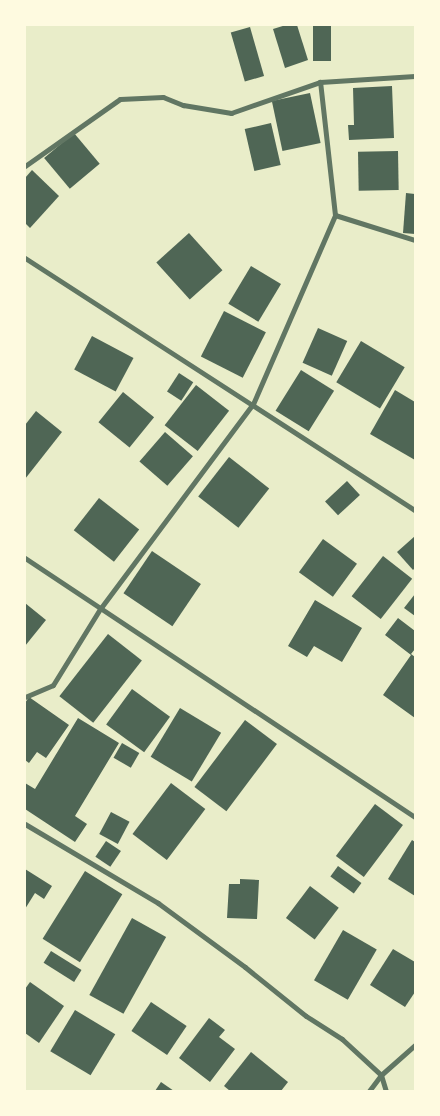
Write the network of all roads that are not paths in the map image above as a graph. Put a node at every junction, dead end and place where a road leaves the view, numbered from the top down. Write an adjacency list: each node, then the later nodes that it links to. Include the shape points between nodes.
1 (415, 76): 2 (street)
2 (320, 82): 3 (street, via 231,113 183,105 163,97 120,98); 4 (street)
3 (25, 166)
4 (335, 215): 5 (street); 7 (street)
5 (415, 240)
6 (25, 258): 7 (street)
7 (253, 404): 8 (street); 10 (street)
8 (415, 510)
9 (25, 558): 10 (street)
10 (100, 609): 11 (street, via 53,685); 12 (street)
11 (25, 697)
12 (415, 817)
13 (25, 824): 15 (street, via 158,903 306,1016 342,1039)
14 (415, 1044): 15 (street)
15 (381, 1075): 16 (street); 17 (street)
16 (369, 1091)
17 (386, 1091)

